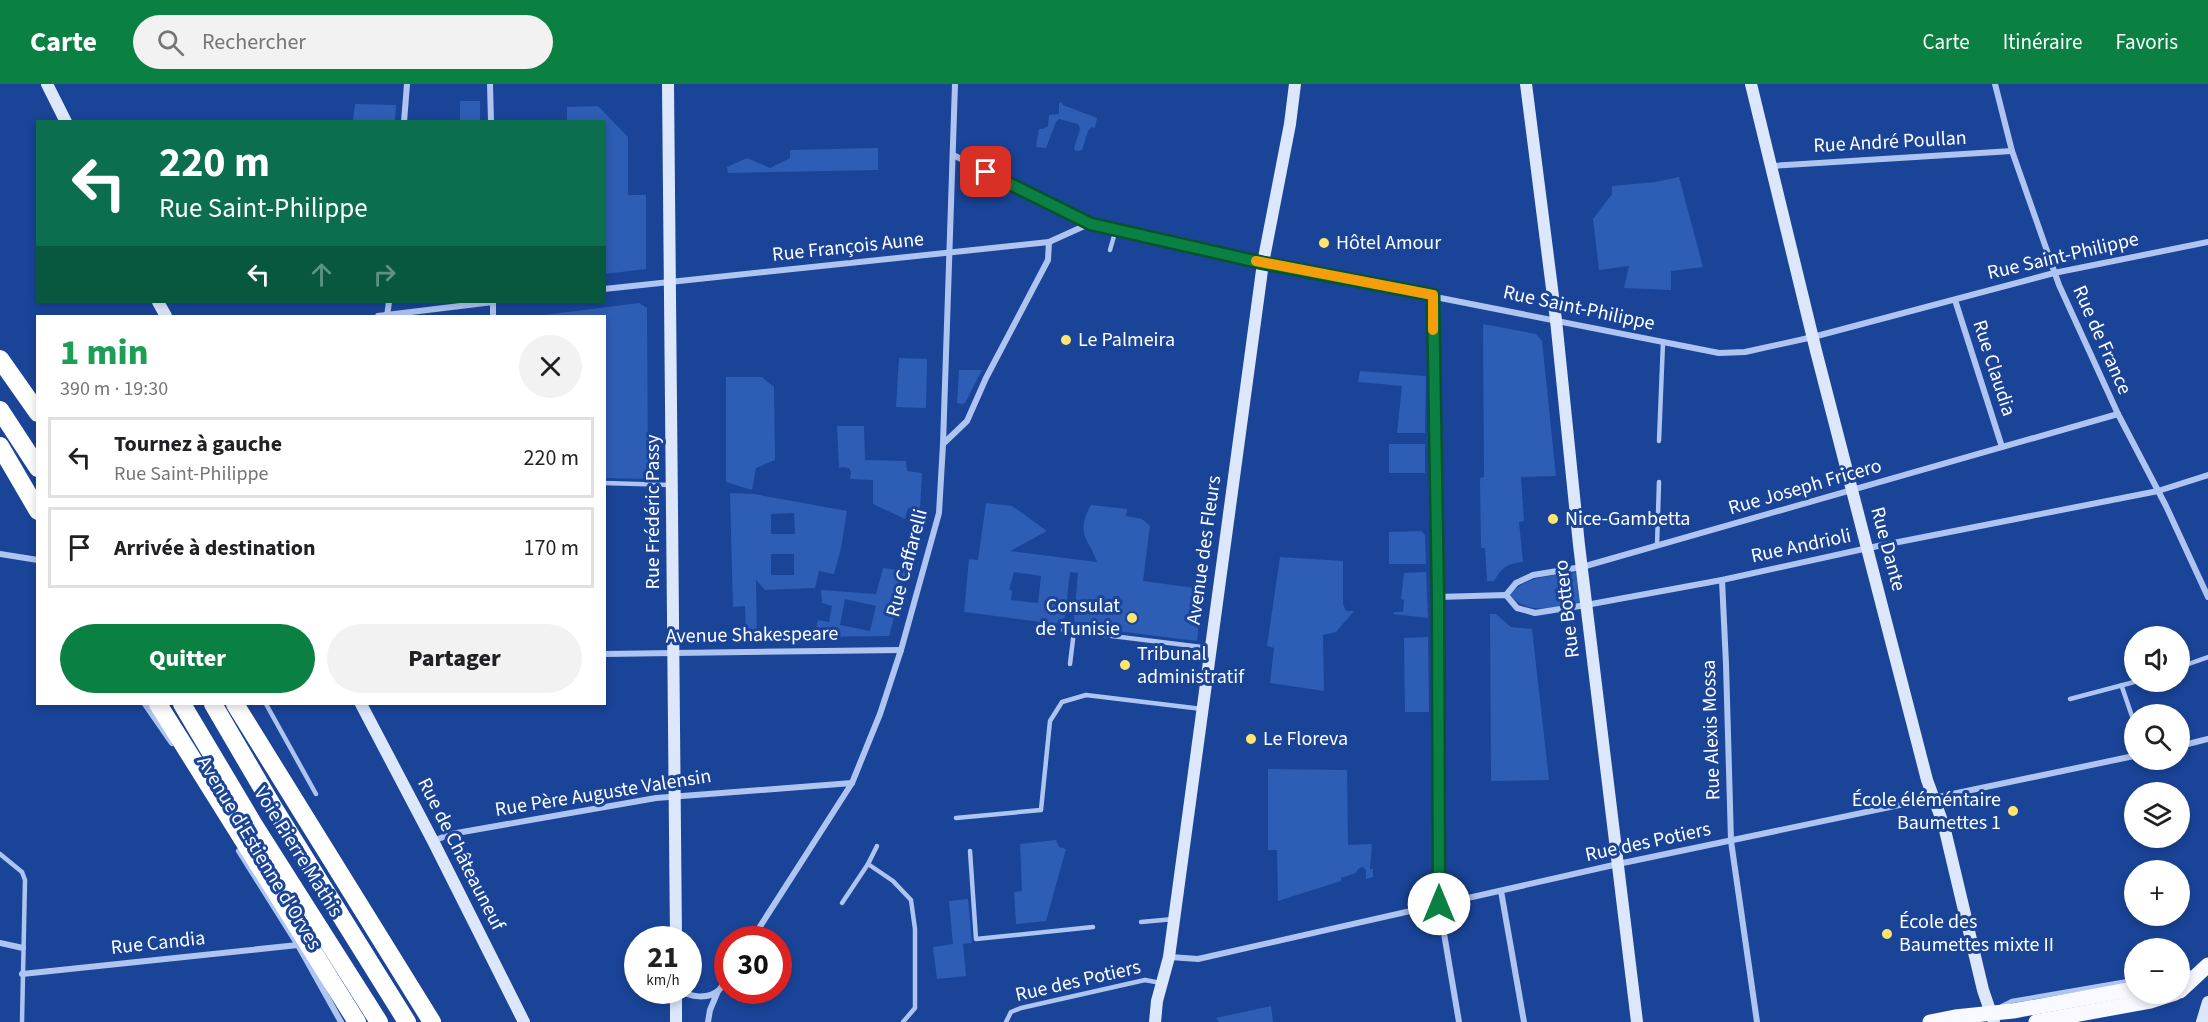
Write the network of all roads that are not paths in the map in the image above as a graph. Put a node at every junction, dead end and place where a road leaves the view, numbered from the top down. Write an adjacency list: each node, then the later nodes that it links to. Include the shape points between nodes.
1 (47, 84): 10 (street)
2 (407, 84): 11 (street)
3 (490, 84): 12 (street)
4 (668, 84): 24 (street, Rue Frédéric Passy)
5 (955, 84): 14 (street, Rue Caffarelli)
6 (1295, 84): 22 (street, Avenue des Fleurs)
7 (1526, 84): 30 (street, Rue Bottero)
8 (1751, 84): 15 (street, Rue Dante)
9 (1995, 84): 13 (street, Rue de France)
10 (65, 120)
11 (404, 120)
12 (491, 120)
13 (2012, 151): 15 (street, Rue André Poullan); 23 (street, Rue de France)
14 (953, 155): 16 (street, Rue Saint-Philippe); 21 (street, Rue Caffarelli)
15 (1771, 166): 31 (street, Rue Dante)
16 (1091, 224): 17 (street, Rue Saint-Philippe); 18 (street, Rue François Aune)
17 (1116, 230): 20 (lane); 22 (street, Rue Saint-Philippe)
18 (1049, 242): 21 (street, Rue François Aune); 38 (street, via 1048,260 967,421)
19 (2208, 242): 23 (street, Rue Saint-Philippe)
20 (1110, 250)
21 (948, 254): 24 (street, Rue François Aune); 38 (street, Rue Caffarelli)
22 (1263, 263): 26 (street, Rue Saint-Philippe); 61 (street, Avenue des Fleurs)
23 (2054, 273): 27 (street, Rue Saint-Philippe); 36 (street, Rue de France)
24 (670, 282): 25 (street, Rue François Aune); 45 (street, Rue Frédéric Passy)
25 (606, 289)
26 (1433, 295): 30 (street, Rue Saint-Philippe); 56 (street)
27 (1955, 300): 31 (street, Rue Saint-Philippe); 40 (street, Rue Claudia)
28 (485, 303): 29 (street)
29 (395, 315)
30 (1556, 320): 32 (street, Rue Saint-Philippe); 53 (street, Rue Bottero)
31 (1813, 337): 32 (street, Rue Saint-Philippe, via 1745,352 1719,353); 46 (street, Rue Dante)
32 (1663, 342): 37 (lane)
33 (0, 359): 35 (highway, bridge)
34 (0, 410): 41 (highway)
35 (36, 410)
36 (2118, 414): 40 (street, Rue Joseph Fricero); 47 (street, Rue de France)
37 (1659, 441)
38 (943, 444): 62 (street, Rue Caffarelli, via 939,513)
39 (0, 446): 48 (highway)
40 (2002, 447): 46 (street, Rue Joseph Fricero)
41 (36, 465)
42 (2208, 475): 47 (street, Rue Andrioli)
43 (1659, 482): 49 (lane)
44 (606, 483): 45 (lane)
45 (672, 485): 63 (street, Rue Frédéric Passy)
46 (1852, 491): 49 (street, Rue Joseph Fricero); 50 (street, Rue Dante)
47 (2158, 491): 50 (street, Rue Andrioli); 57 (street, Rue de France)
48 (36, 508)
49 (1657, 546): 53 (street, Rue Joseph Fricero)
50 (1868, 548): 54 (street, Rue Andrioli); 86 (street, Rue Dante)
51 (0, 554): 52 (street)
52 (36, 560)
53 (1582, 567): 55 (street, Rue Joseph Fricero, via 1533,575 1516,583); 58 (street, Rue Bottero)
54 (1722, 580): 58 (street, Rue Andrioli); 89 (street, Rue Alexis Mossa)
55 (1506, 595): 56 (street); 58 (street, Rue Andrioli, via 1517,608 1535,612)
56 (1438, 597): 98 (street)
57 (2208, 597)
58 (1586, 605): 95 (street, Rue Bottero)
59 (1063, 630): 60 (lane)
60 (1074, 631): 61 (lane); 67 (lane)
61 (1210, 648): 78 (street, Avenue des Fleurs)
62 (901, 650): 63 (street, Avenue Shakespeare); 83 (street, Rue Caffarelli)
63 (673, 652): 64 (street, Avenue Shakespeare); 85 (street, Rue Frédéric Passy)
64 (606, 654)
65 (2208, 657): 66 (lane)
66 (2190, 663)
67 (1070, 664)
68 (2122, 687): 69 (lane); 70 (lane)
69 (2070, 699)
70 (2128, 704)
71 (146, 705): 81 (street, Avenue d'Estienne d'Orves)
72 (159, 705): 122 (highway)
73 (183, 705): 123 (highway, Voie Pierre Mathis)
74 (214, 705): 124 (highway, Voie Pierre Mathis, bridge)
75 (236, 705): 125 (highway)
76 (267, 705): 84 (lane)
77 (363, 705): 88 (street, Rue de Châteauneuf)
78 (1202, 709): 87 (lane, via 1086,695 1062,702 1050,722 1041,810); 99 (street, Avenue des Fleurs)
79 (2208, 739): 80 (street)
80 (2190, 744)
81 (177, 750)
82 (2124, 758): 86 (street, Rue des Potiers)
83 (852, 783): 85 (street, Rue Père Auguste Valensin); 102 (street, Rue Caffarelli)
84 (316, 794)
85 (674, 796): 88 (street, Rue Père Auguste Valensin, via 451,834); 101 (street, Rue Frédéric Passy)
86 (1934, 799): 89 (street, Rue des Potiers); 119 (street, Rue Dante)
87 (956, 818)
88 (434, 841): 126 (street, Rue de Châteauneuf)
89 (1731, 841): 95 (street, Rue des Potiers); 135 (street, Rue Alexis Mossa)
90 (877, 846): 94 (lane)
91 (237, 848): 105 (street, Avenue d'Estienne d'Orves)
92 (970, 851): 103 (lane, via 976,939)
93 (0, 854): 106 (lane, via 26,880)
94 (868, 864): 97 (lane); 129 (lane, via 894,881 911,900 915,1008)
95 (1618, 864): 96 (street, Rue des Potiers); 134 (street, Rue Bottero)
96 (1501, 891): 98 (street, Rue des Potiers); 133 (street)
97 (842, 903)
98 (1439, 904): 107 (street, Rue des Potiers, via 1198,959); 132 (street)
99 (1174, 919): 100 (lane); 107 (street, Avenue des Fleurs)
100 (1141, 922)
101 (676, 926)
102 (760, 926)
103 (1093, 927)
104 (0, 943): 106 (street)
105 (298, 945): 110 (street, Rue Candia); 121 (street, Avenue d'Estienne d'Orves)
106 (23, 948): 110 (lane)
107 (1169, 957): 113 (street, Avenue des Fleurs)
108 (2208, 964): 109 (main road); 111 (main road)
109 (2190, 971)
110 (22, 974): 120 (lane)
111 (2190, 981)
112 (2124, 982): 119 (lane, via 2012,1001)
113 (1162, 983): 130 (lane, Rue des Potiers, via 1145,980 1022,1008 1011,1012); 131 (street, Avenue des Fleurs)
114 (2124, 991): 119 (main road)
115 (714, 1000): 128 (street)
116 (2208, 1002): 139 (street)
117 (677, 1004): 127 (street)
118 (2134, 1004): 138 (main road)
119 (1992, 1017): 136 (main road); 137 (lane)
120 (22, 1022)
121 (341, 1022)
122 (357, 1022)
123 (379, 1022)
124 (407, 1022)
125 (432, 1022)
126 (524, 1022)
127 (676, 1022)
128 (708, 1022)
129 (903, 1022)
130 (1006, 1022)
131 (1155, 1022)
132 (1459, 1022)
133 (1524, 1022)
134 (1637, 1022)
135 (1757, 1022)
136 (1930, 1022)
137 (1973, 1022)
138 (2036, 1022)
139 (2202, 1022)

